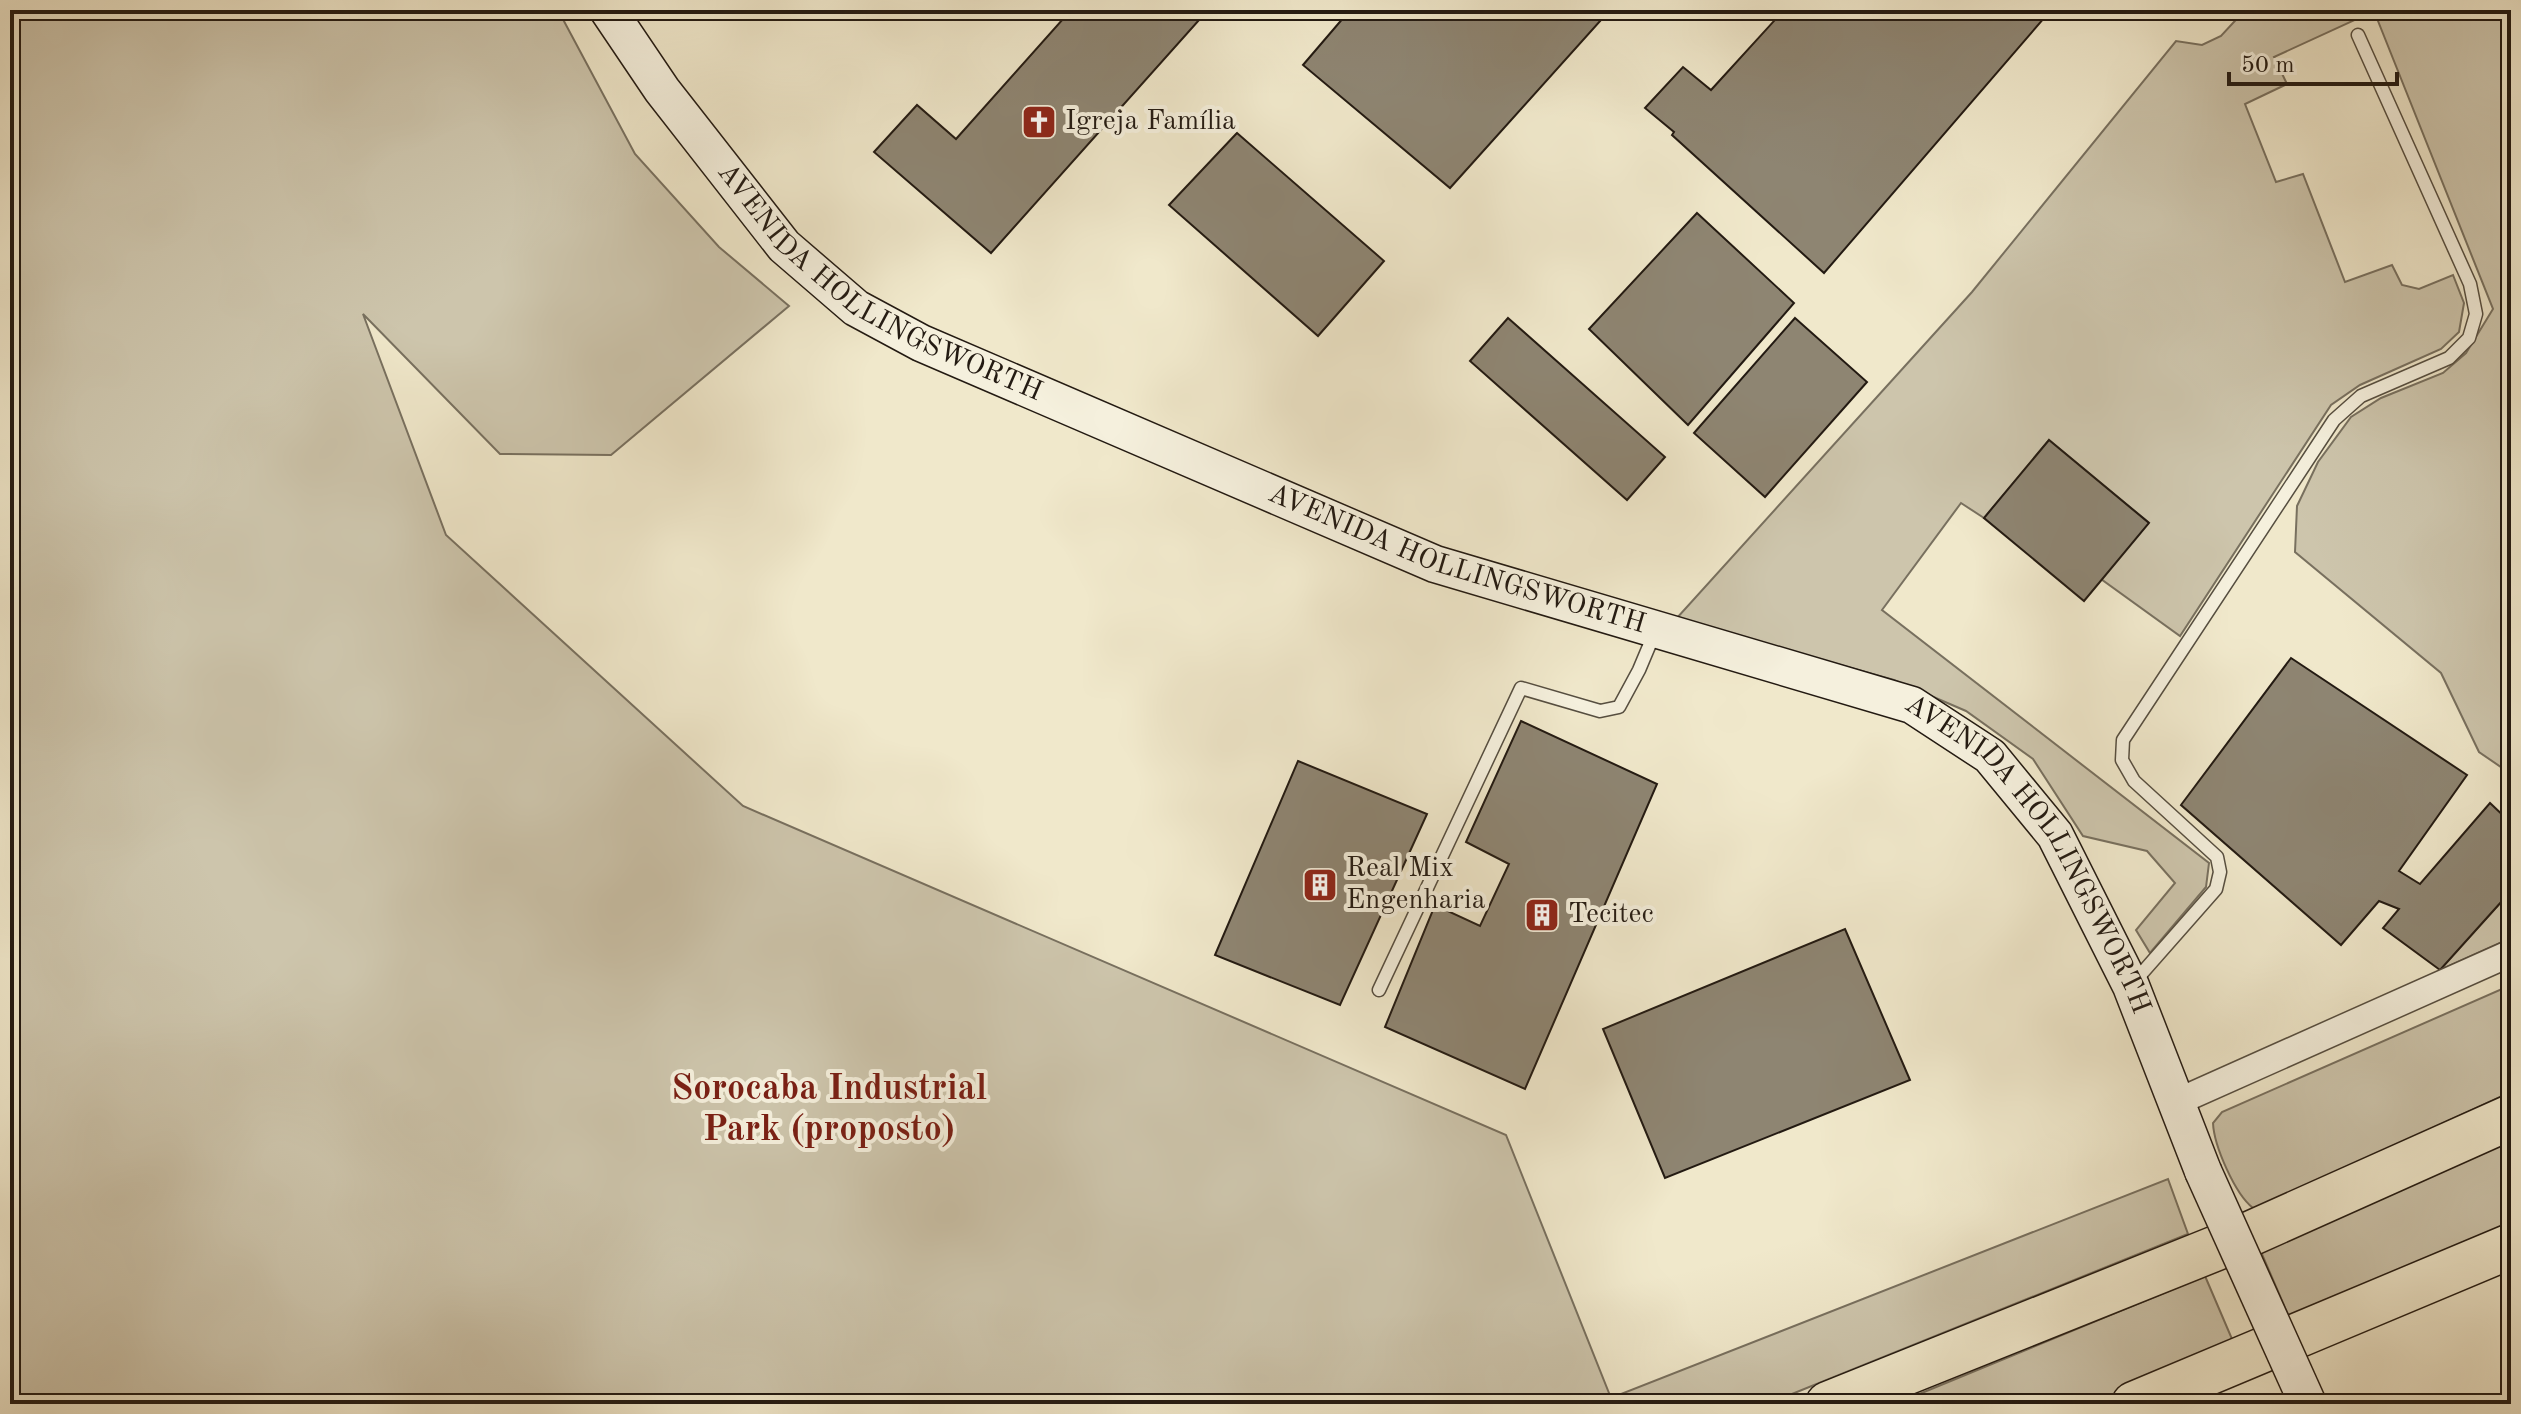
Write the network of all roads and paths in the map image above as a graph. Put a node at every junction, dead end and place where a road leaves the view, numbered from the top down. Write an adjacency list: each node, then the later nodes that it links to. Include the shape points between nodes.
1 (608, 10): 3 (main road, AVENIDA HOLLINGSWORTH, via 662,90 784,246 856,308 921,343 1435,564)
2 (2358, 35): 5 (lane, via 2470,284 2476,314 2469,338 2449,358 2361,396 2334,420 2123,740 2122,760 2134,781 2217,857 2220,872 2216,889)
3 (1656, 629): 5 (main road, AVENIDA HOLLINGSWORTH, via 1912,705 1990,756 2055,835); 6 (lane, via 1619,707 1600,711 1521,688)
4 (2511, 953): 7 (street)
5 (2131, 986): 7 (main road, AVENIDA HOLLINGSWORTH)
6 (1379, 990)
7 (2177, 1102): 14 (main road, AVENIDA HOLLINGSWORTH, bridge)
8 (2511, 1117): 11 (highway, via 2234,1241)
9 (2511, 1246): 12 (highway)
10 (2262, 1397): 13 (path)
11 (1828, 1404)
12 (2134, 1404)
13 (2265, 1404)
14 (2308, 1404)

